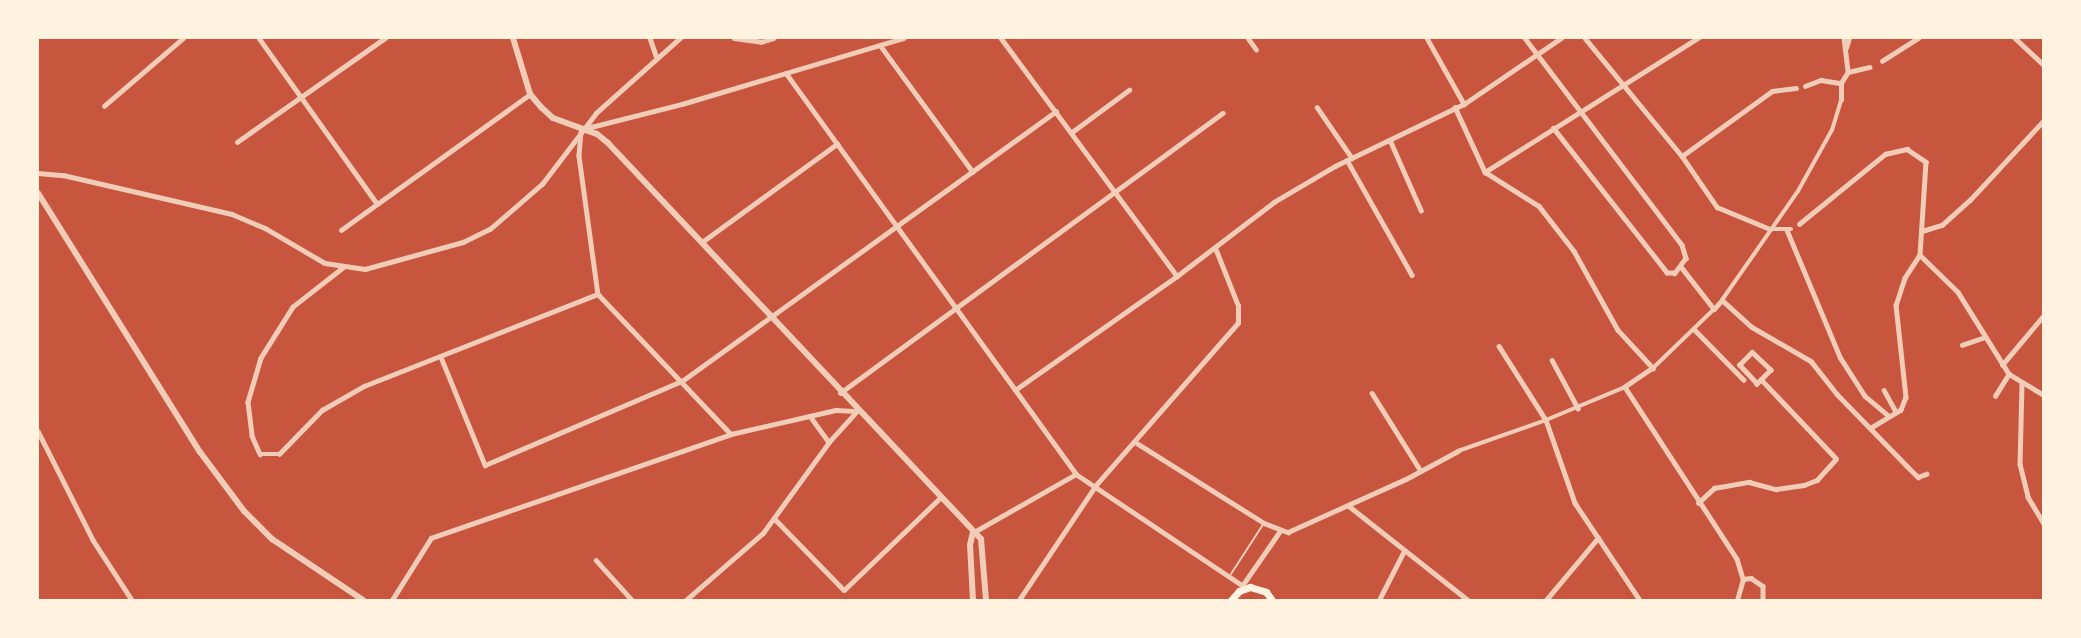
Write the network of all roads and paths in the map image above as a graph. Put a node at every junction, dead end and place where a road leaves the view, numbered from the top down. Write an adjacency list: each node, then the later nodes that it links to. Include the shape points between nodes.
1 (183, 38): 40 (street)
2 (259, 38): 37 (street)
3 (385, 38): 37 (street)
4 (513, 38): 36 (street)
5 (650, 38): 25 (street)
6 (680, 38): 25 (street)
7 (734, 38): 8 (street, via 761,42)
8 (773, 38)
9 (903, 38): 21 (street)
10 (1001, 38): 44 (street)
11 (1248, 38): 22 (street)
12 (1427, 38): 39 (street)
13 (1525, 38): 24 (street)
14 (1561, 38): 24 (street)
15 (1585, 38): 32 (street)
16 (1698, 38): 32 (street)
17 (1844, 38): 23 (street)
18 (1849, 38): 23 (street)
19 (1918, 38): 26 (street)
20 (2015, 38): 27 (street)
21 (880, 45): 30 (street); 55 (street)
22 (1256, 49)
23 (1845, 50): 29 (street)
24 (1538, 55): 39 (street); 43 (street)
25 (657, 58): 48 (street)
26 (1882, 61)
27 (2043, 65)
28 (1869, 67): 29 (street)
29 (1848, 72): 31 (street)
30 (786, 73): 48 (street); 52 (street)
31 (1841, 83): 33 (street, via 1821,80); 38 (street)
32 (1622, 86): 43 (street); 53 (street)
33 (1805, 86)
34 (1797, 88): 53 (street, via 1772,91)
35 (1128, 90): 49 (street)
36 (530, 94): 48 (street, via 553,118); 60 (street)
37 (303, 97): 51 (street); 60 (street)
38 (1841, 100): 64 (street, via 1833,130)
39 (1464, 104): 42 (street)
40 (104, 106)
41 (1317, 107): 54 (street)
42 (1455, 107): 50 (street); 56 (street)
43 (1582, 110): 47 (street); 71 (street, via 1682,245 1686,255)
44 (1056, 111): 49 (street); 55 (street)
45 (1222, 113): 58 (street)
46 (2043, 120): 66 (street, via 1970,200 1942,225)
47 (1553, 128): 56 (street); 71 (street, via 1669,275)
48 (581, 129): 67 (street, via 608,143); 70 (street, via 543,184 490,229 401,262 365,269); 74 (street, via 579,156)
49 (1072, 132): 58 (street)
50 (1390, 140): 54 (street); 61 (street)
51 (237, 142)
52 (837, 144): 63 (street); 67 (street)
53 (1682, 156): 64 (street, via 1709,198 1724,213)
54 (1349, 159): 68 (street, via 1274,202); 72 (street)
55 (973, 172): 63 (street)
56 (1485, 172): 87 (street, via 1539,206 1574,251 1618,330)
57 (38, 173): 70 (street, via 232,214 325,263)
58 (1115, 191): 73 (street); 76 (street)
59 (38, 193): 131 (street, via 200,452 244,511 272,539)
60 (376, 202): 65 (street)
61 (1421, 210)
62 (1799, 224): 66 (street, via 1856,175 1898,148 1916,154 1927,166)
63 (896, 227): 76 (street); 79 (street)
64 (1774, 229): 75 (street); 104 (street, via 1789,229 1840,357 1865,396)
65 (341, 230)
66 (1922, 231): 69 (street)
67 (702, 242): 79 (street)
68 (1215, 248): 73 (street); 110 (street, via 1238,306 1238,323)
69 (1920, 255): 81 (street, via 1958,292); 102 (street, via 1905,278 1896,305 1897,335 1907,386 1903,407)
70 (343, 268): 84 (street, via 293,307 261,358 248,402 252,436 261,454 273,457 322,410 364,386)
71 (1682, 268): 77 (street)
72 (1412, 275)
73 (1177, 276): 94 (street)
74 (598, 294): 84 (street); 91 (street)
75 (1722, 300): 77 (street); 106 (street, via 1752,327 1811,361)
76 (957, 309): 94 (street); 96 (street)
77 (1714, 309): 80 (street)
78 (2043, 315): 86 (street)
79 (772, 317): 91 (street); 96 (street)
80 (1694, 329): 87 (street); 89 (street)
81 (1985, 337): 82 (street); 86 (street)
82 (1962, 345)
83 (1499, 346): 105 (street)
84 (441, 357): 91 (street, via 485,465)
85 (1552, 360): 100 (street)
86 (2002, 365): 88 (street)
87 (1653, 368): 93 (street)
88 (2009, 375): 92 (street); 99 (street)
89 (1744, 380)
90 (1761, 380): 90 (street, via 1771,370 1752,352 1739,365 1757,384); 117 (street, via 1836,459 1817,480 1804,485 1776,489 1749,482 1714,488)
91 (682, 381): 108 (street)
92 (2022, 384): 98 (street); 121 (street, via 2021,471 2028,497)
93 (1625, 387): 100 (street); 117 (street)
94 (1015, 390): 113 (street)
95 (1884, 390): 102 (street)
96 (840, 393): 101 (street)
97 (1372, 393): 112 (street)
98 (2043, 395)
99 (1995, 396)
100 (1578, 408): 105 (street)
101 (857, 411): 103 (street); 109 (street); 116 (street)
102 (1896, 412): 104 (street)
103 (810, 416): 108 (street); 109 (street)
104 (1889, 416): 106 (street)
105 (1546, 420): 111 (street); 124 (street, via 1575,503)
106 (1871, 428): 114 (street, via 1918,477)
107 (38, 431): 130 (street, via 93,540)
108 (731, 434): 132 (street, via 431,538)
109 (829, 441): 119 (street)
110 (1135, 442): 115 (street); 120 (street)
111 (1458, 451): 112 (street)
112 (1421, 471): 118 (street)
113 (1076, 474): 115 (street); 123 (street)
114 (1926, 474)
115 (1096, 485): 127 (street); 137 (street)
116 (941, 497): 119 (street, via 844,590); 123 (street)
117 (1698, 503): 128 (street, via 1737,559)
118 (1348, 506): 122 (street, via 1296,531); 125 (street)
119 (774, 518): 134 (street, via 763,533)
120 (1264, 523): 122 (street); 127 (lane)
121 (2043, 524)
122 (1280, 531): 129 (street)
123 (974, 532): 135 (street, via 970,545); 136 (street, via 983,545)
124 (1598, 538): 142 (street); 143 (street)
125 (1404, 551): 140 (street); 141 (street)
126 (596, 560): 133 (street)
127 (1231, 574): 129 (street)
128 (1743, 579): 144 (street); 145 (street, via 1760,582)
129 (1245, 585): 138 (main road); 139 (main road, via 1260,589)
130 (132, 600)
131 (363, 600)
132 (392, 600)
133 (632, 600)
134 (686, 600)
135 (973, 600)
136 (986, 600)
137 (1019, 600)
138 (1231, 600)
139 (1273, 600)
140 (1379, 600)
141 (1468, 600)
142 (1546, 600)
143 (1640, 600)
144 (1737, 600)
145 (1763, 600)

